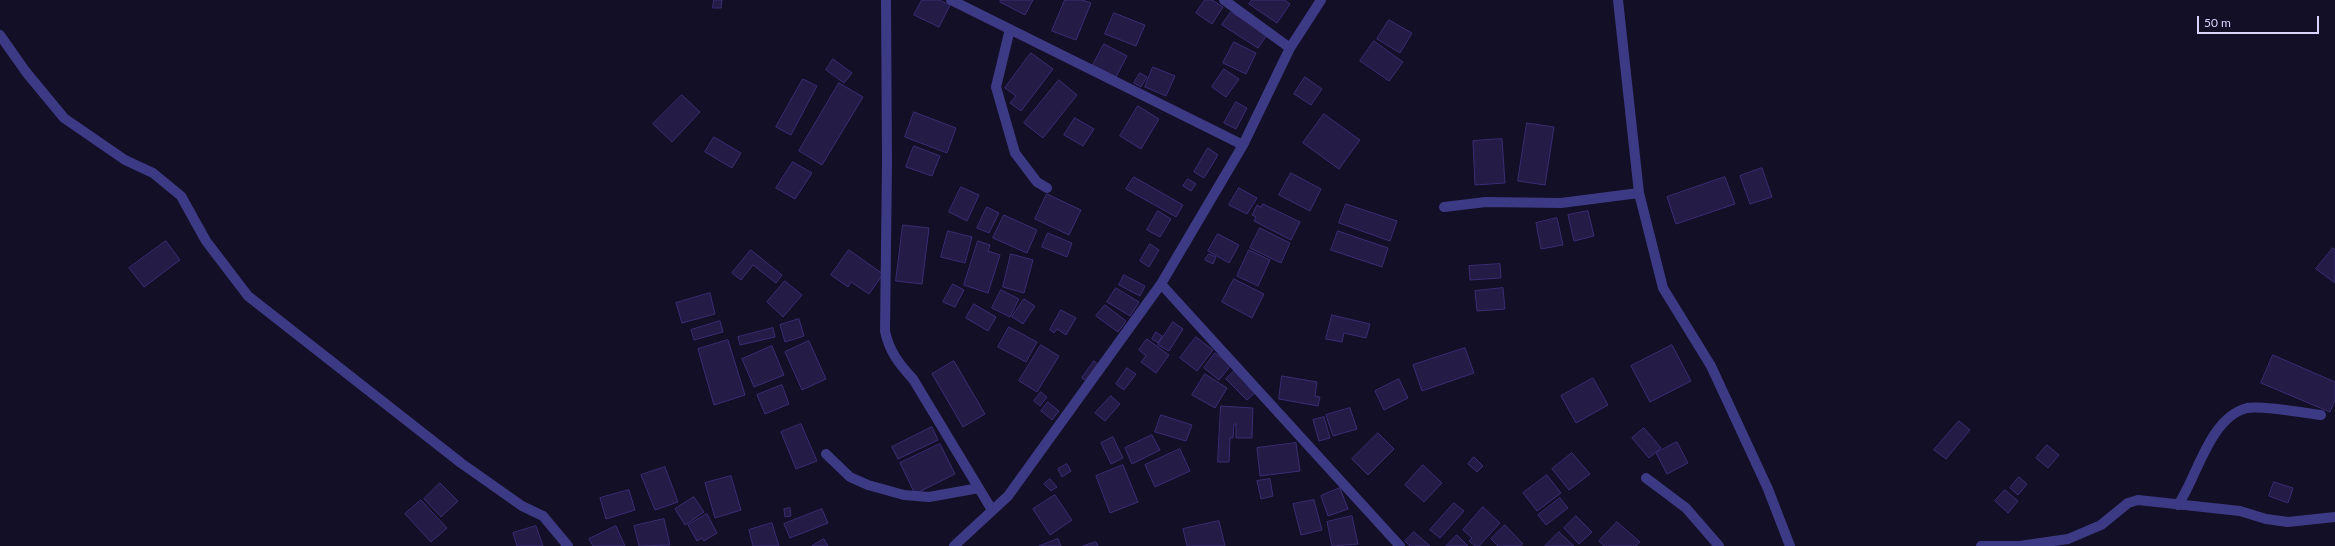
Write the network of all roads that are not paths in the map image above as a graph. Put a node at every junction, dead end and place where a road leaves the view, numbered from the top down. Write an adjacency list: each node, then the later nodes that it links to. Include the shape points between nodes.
1 (886, 0): 17 (street, via 888,162 885,331 888,346 913,379)
2 (951, 0): 6 (street)
3 (1224, 0): 8 (street)
4 (1321, 0): 8 (street)
5 (1618, 0): 11 (street)
6 (1010, 29): 9 (street); 10 (street, via 996,87 1015,153 1037,182)
7 (0, 35): 21 (street, via 26,72 64,118 125,160 153,173 181,196 206,241 248,296 461,463 522,506 543,516)
8 (1290, 48): 9 (street)
9 (1243, 145): 13 (street)
10 (1046, 188)
11 (1639, 193): 12 (street, via 1561,203 1486,202); 25 (street, via 1663,288 1711,366 1768,489)
12 (1444, 207)
13 (1161, 284): 19 (street, via 1008,496); 23 (street)
14 (2321, 415): 18 (street, via 2248,408 2233,414 2217,430)
15 (826, 454): 17 (street, via 850,477 904,495 929,497)
16 (1646, 478): 24 (street, via 1686,508)
17 (979, 488): 19 (street)
18 (2178, 505): 20 (street, via 2240,511 2288,522); 26 (street, via 2138,500 2128,503 2101,525 2068,539 2020,546)
19 (992, 510): 22 (street)
20 (2335, 517)
21 (568, 546)
22 (954, 546)
23 (1400, 546)
24 (1719, 546)
25 (1790, 546)
26 (1980, 546)

